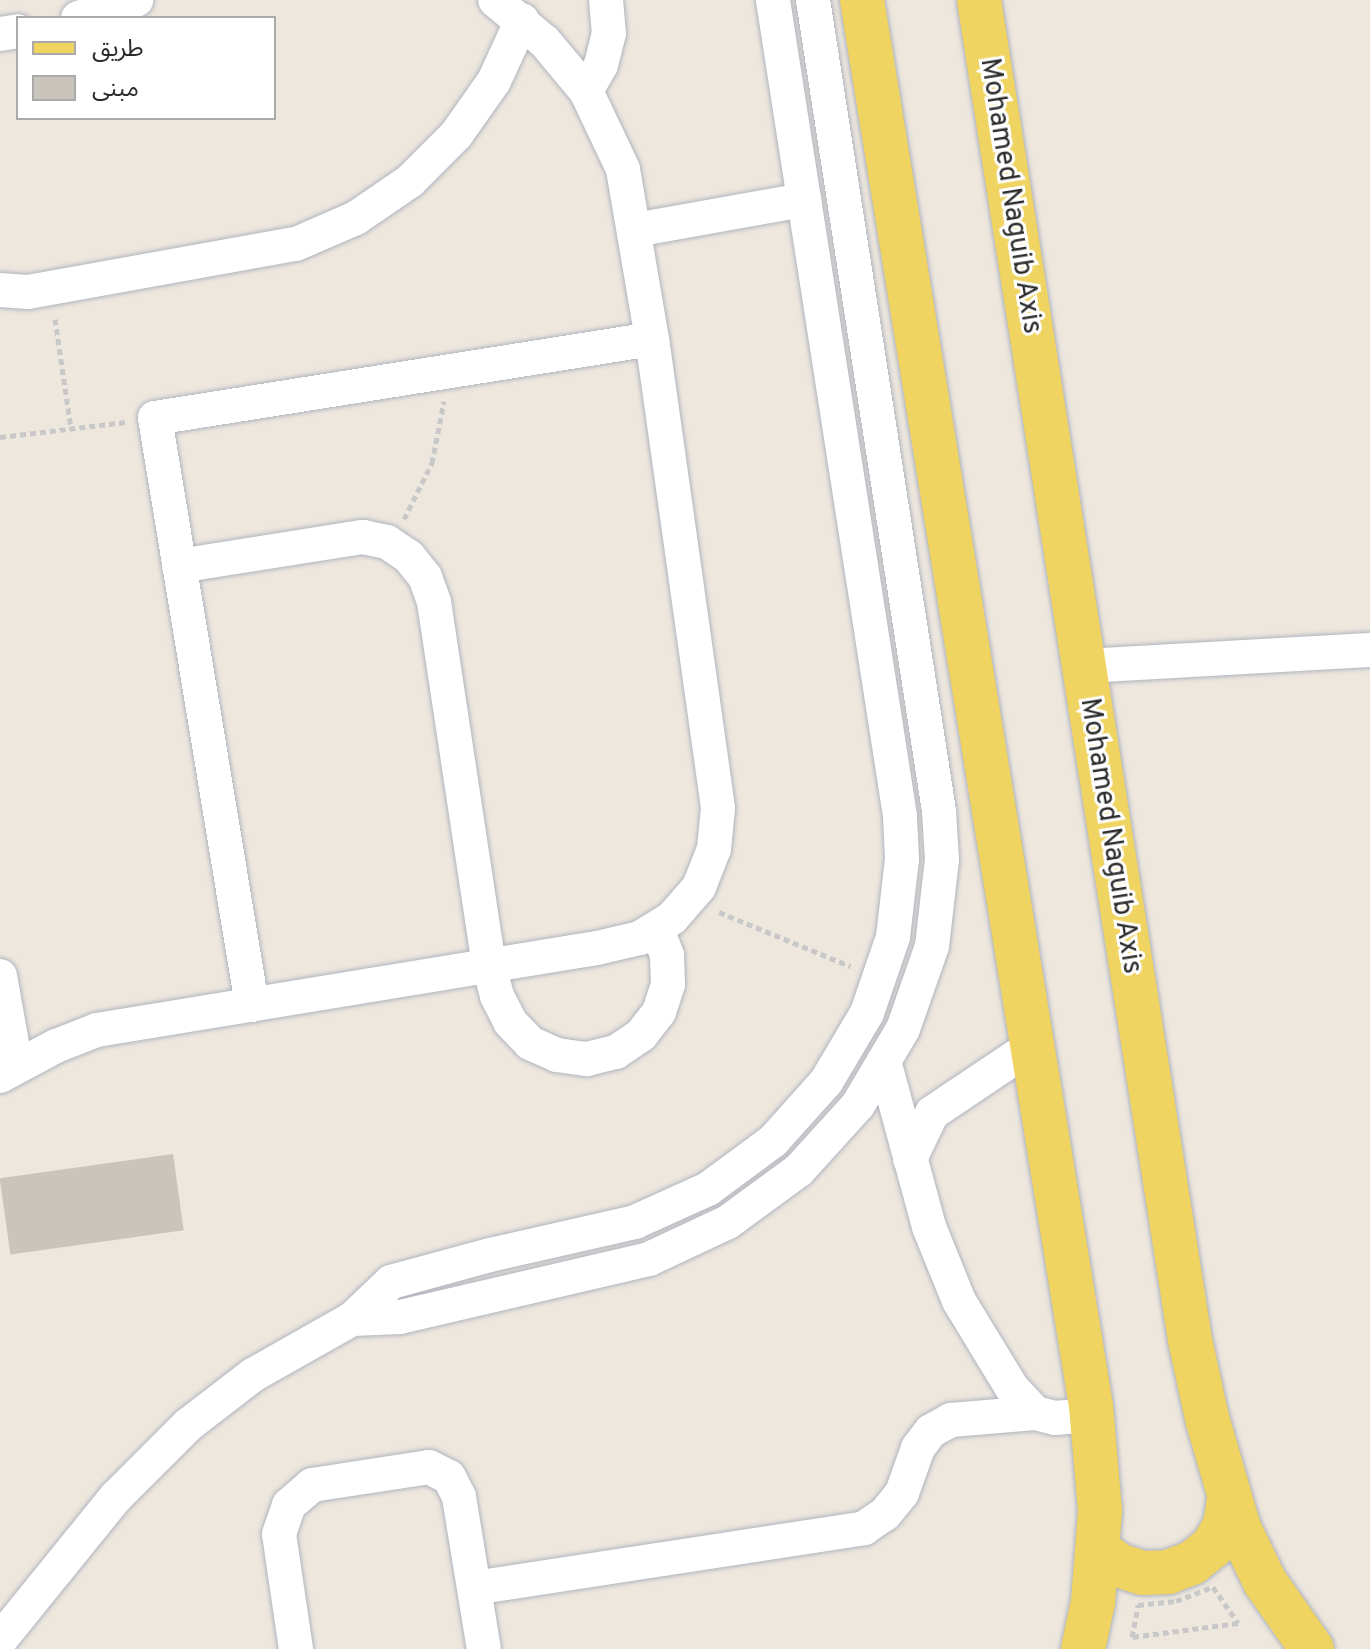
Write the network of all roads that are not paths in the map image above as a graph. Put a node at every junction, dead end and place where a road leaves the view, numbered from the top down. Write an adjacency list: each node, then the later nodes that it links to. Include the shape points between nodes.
1 (136, 0): 8 (street)
2 (495, 0): 9 (street)
3 (606, 0): 10 (street, via 609,34 601,65)
4 (773, 0): 11 (street)
5 (813, 0): 23 (street, via 939,811 942,860 932,946 903,1029)
6 (862, 0): 22 (main road)
7 (979, 0): 17 (main road, Mohamed Naguib Axis)
8 (84, 16)
9 (522, 20): 10 (street); 13 (street, via 494,81 456,135 410,181 356,218 296,244 28,292)
10 (586, 91): 12 (street, via 623,169)
11 (804, 200): 12 (street); 26 (street, via 900,816 902,859 893,937 867,1013 826,1082 773,1141 708,1189 635,1222 391,1282)
12 (635, 230): 14 (street)
13 (0, 290)
14 (652, 339): 15 (street, via 155,418); 18 (street, via 718,808 714,849 699,887)
15 (179, 566): 19 (street, via 363,537 387,542 425,577 434,602); 21 (street)
16 (1370, 650): 17 (street)
17 (1084, 666): 29 (main road, Mohamed Naguib Axis, via 1190,1340)
18 (657, 929): 19 (street, via 597,948); 19 (street, via 667,955 668,984 659,1012 641,1035 616,1052 587,1059 557,1055 530,1043 510,1022)
19 (489, 966): 21 (street)
20 (0, 976): 24 (street)
21 (252, 1005): 24 (street, via 97,1030)
22 (1032, 1046): 25 (street, via 932,1113); 28 (main road)
23 (884, 1061): 25 (street); 26 (street, via 858,1105 799,1170 728,1222 649,1259 400,1317)
24 (8, 1071)
25 (910, 1159): 27 (street, via 929,1227 959,1301 1012,1388)
26 (352, 1319): 32 (street, via 253,1375 188,1425)
27 (1035, 1413): 28 (street, via 1055,1418); 31 (street, via 951,1420 931,1431 918,1448 902,1493 864,1528)
28 (1092, 1415): 30 (main road)
29 (1229, 1499): 30 (main road, via 1225,1525 1212,1547 1192,1563 1168,1572 1143,1573 1118,1565); 36 (main road, Mohamed Naguib Axis, via 1265,1582)
30 (1098, 1549): 35 (main road)
31 (474, 1588): 33 (street, via 459,1497 440,1471 429,1467 312,1485 289,1505 279,1534); 34 (street)
32 (3, 1619)
33 (296, 1649)
34 (484, 1649)
35 (1083, 1649)
36 (1312, 1649)

